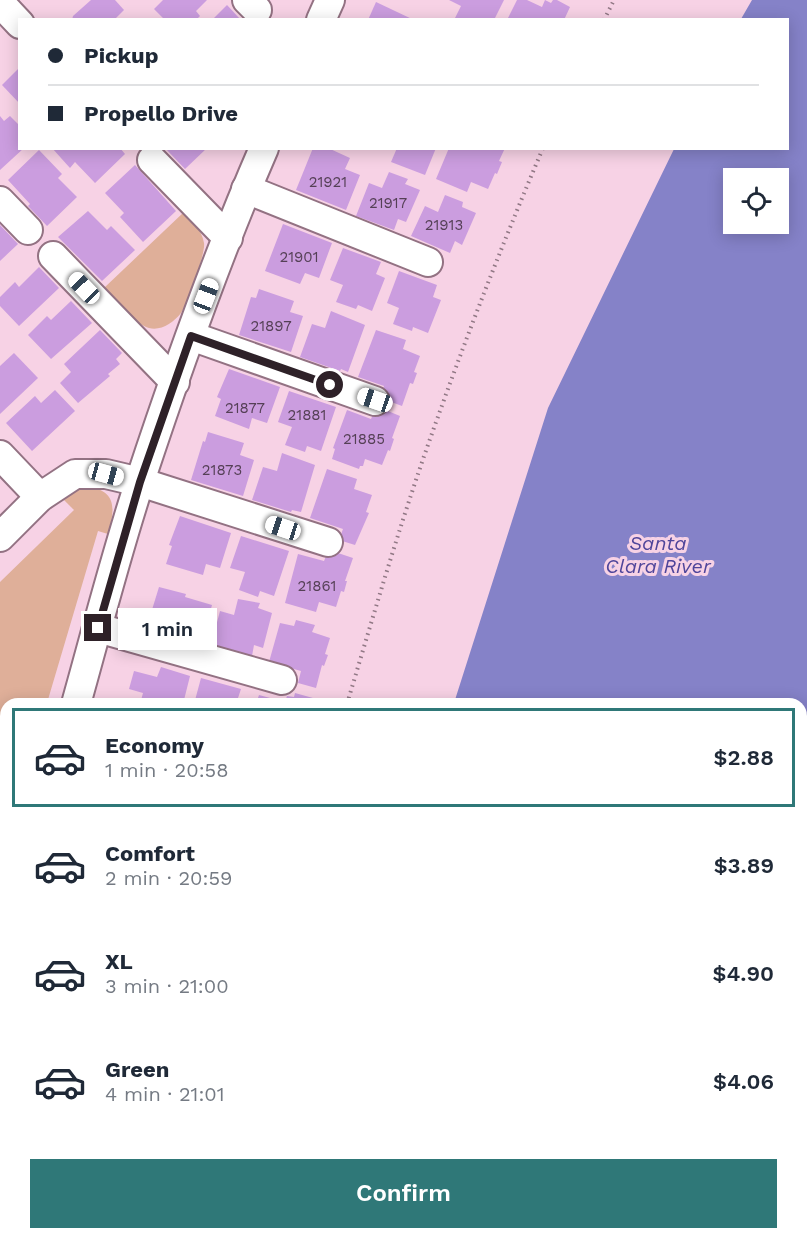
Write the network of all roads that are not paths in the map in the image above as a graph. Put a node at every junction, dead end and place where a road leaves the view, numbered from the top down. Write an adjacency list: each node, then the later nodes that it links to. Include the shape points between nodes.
1 (330, 0): 2 (street)
2 (322, 18)
3 (263, 150): 5 (street)
4 (152, 160): 8 (street)
5 (246, 189): 8 (street); 10 (street)
6 (0, 201): 7 (street)
7 (28, 231)
8 (228, 238): 11 (street)
9 (53, 256): 12 (street)
10 (428, 262)
11 (191, 336): 12 (street); 13 (street)
12 (175, 382): 15 (street)
13 (375, 400)
14 (0, 455): 16 (street)
15 (140, 482): 16 (street, via 106,474 75,474); 18 (street); 19 (street)
16 (40, 497): 17 (street)
17 (0, 537)
18 (328, 542)
19 (98, 628): 20 (street); 21 (street)
20 (282, 680)
21 (78, 698)

